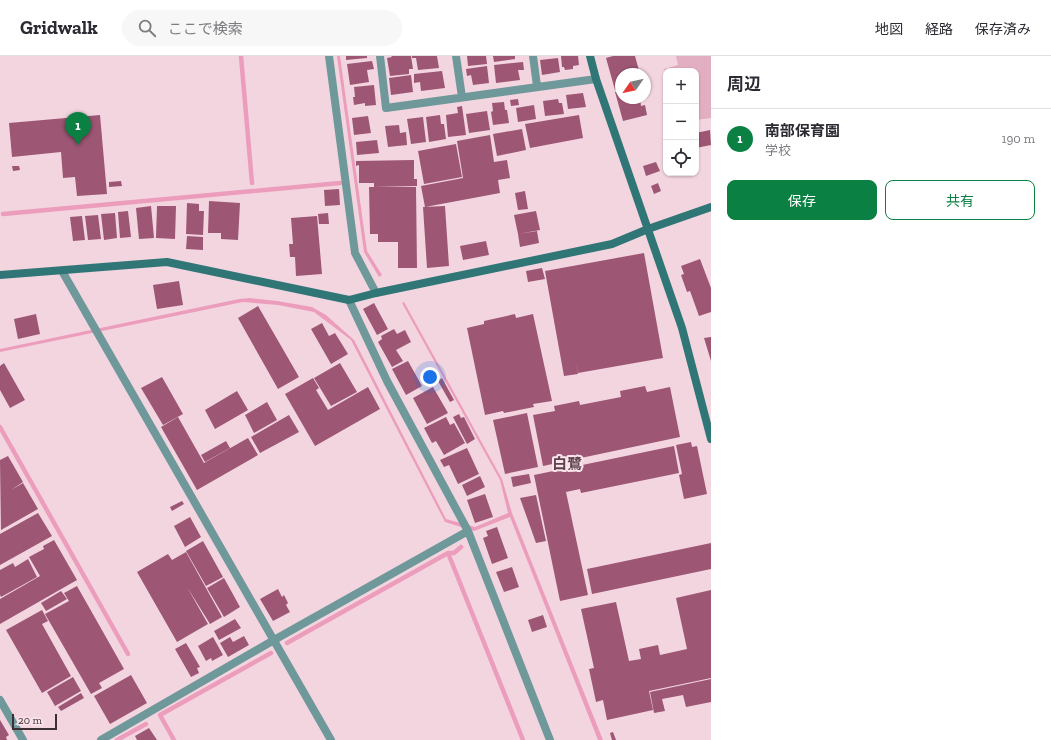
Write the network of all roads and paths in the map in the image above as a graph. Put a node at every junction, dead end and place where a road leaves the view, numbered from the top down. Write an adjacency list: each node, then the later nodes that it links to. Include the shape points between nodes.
1 (329, 56): 13 (street, via 355,253)
2 (380, 56): 8 (street, via 386,108)
3 (456, 56): 8 (street)
4 (533, 56): 7 (street)
5 (590, 56): 6 (street)
6 (596, 78): 7 (street); 10 (street)
7 (537, 86): 8 (street)
8 (462, 97)
9 (711, 208): 10 (street)
10 (648, 229): 13 (street, via 612,244); 15 (street, via 682,328)
11 (62, 271): 12 (street); 14 (street, via 167,262); 17 (street)
12 (0, 275)
13 (376, 293): 14 (street)
14 (349, 300): 16 (street, via 387,381)
15 (711, 439)
16 (468, 531): 17 (street); 22 (street)
17 (274, 640): 20 (street); 21 (street)
18 (0, 700): 19 (street)
19 (23, 740)
20 (101, 740)
21 (331, 740)
22 (550, 740)

